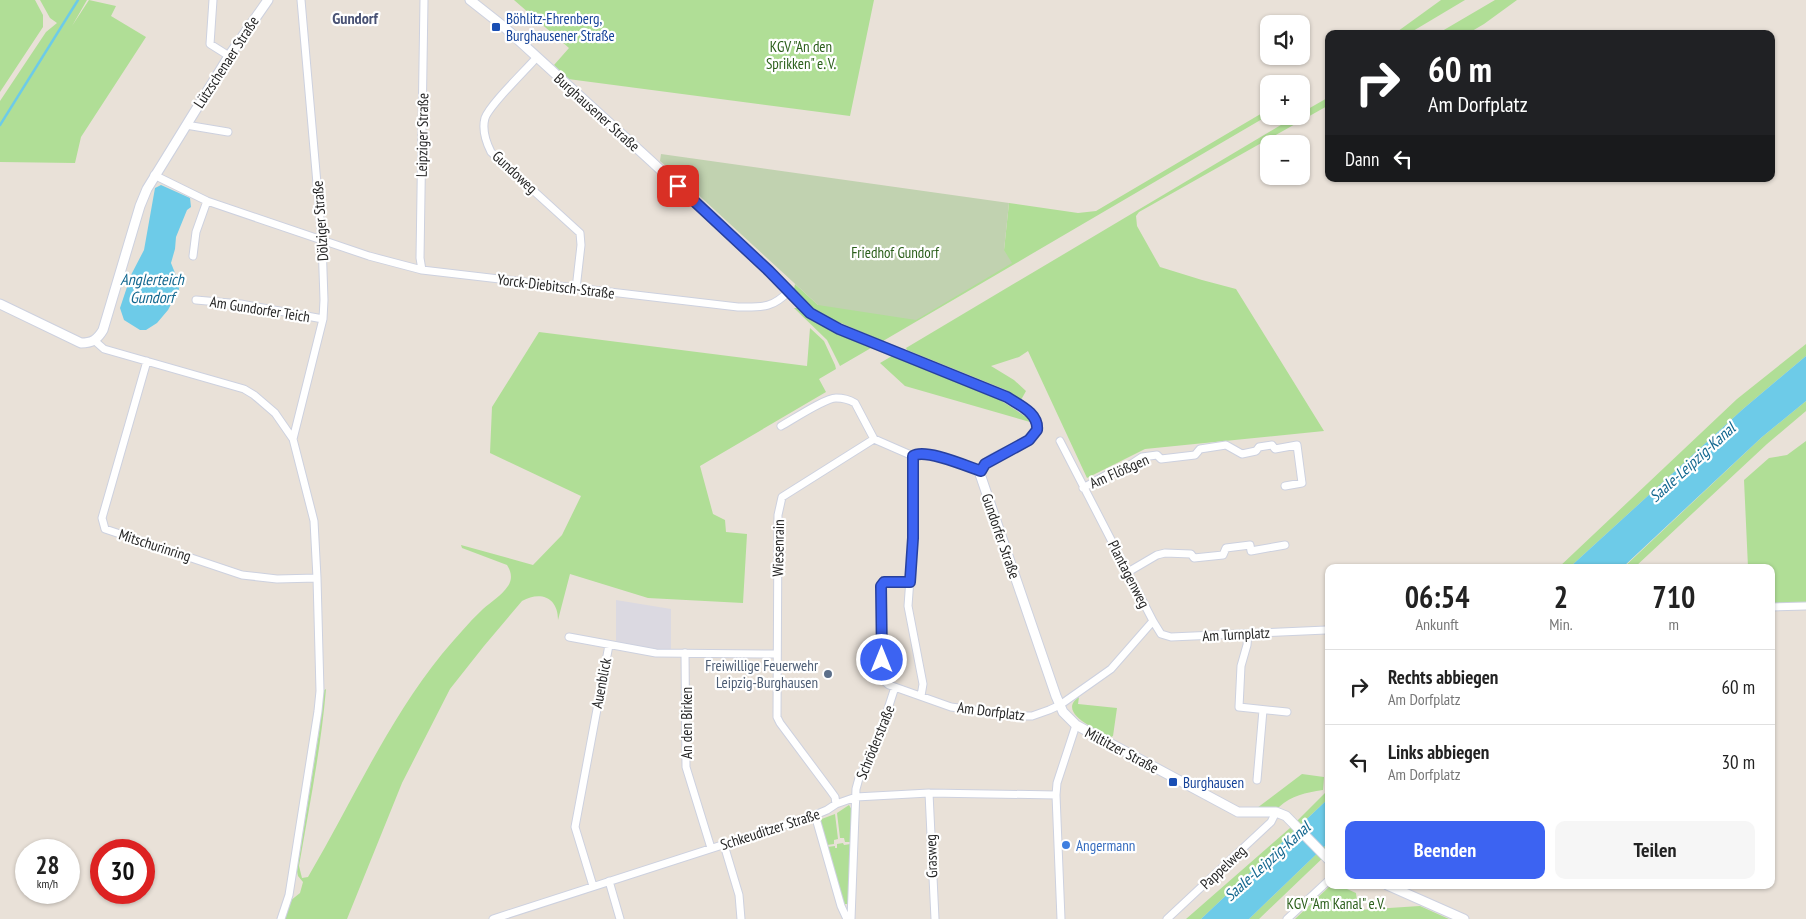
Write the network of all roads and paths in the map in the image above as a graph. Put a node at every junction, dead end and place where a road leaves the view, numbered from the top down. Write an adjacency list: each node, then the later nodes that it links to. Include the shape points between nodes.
1 (213, 0): 6 (street, via 210,44)
2 (268, 0): 6 (street, Lützschenaer Straße)
3 (301, 0): 12 (street, Dölziger Straße)
4 (424, 0): 14 (street, Leipziger Straße)
5 (470, 0): 7 (street, Burghausener Straße)
6 (229, 56): 8 (street, Lützschenaer Straße)
7 (537, 57): 15 (street, Gundoweg, via 489,110 484,122 485,134 491,152 580,233); 16 (street, Burghausener Straße)
8 (186, 124): 9 (street, Lützschenaer Straße); 10 (street, Lützschenaer Straße)
9 (228, 132)
10 (154, 175): 11 (street); 20 (street, Lützschenaer Straße, via 140,206 103,330)
11 (206, 201): 12 (street); 13 (street, via 196,232)
12 (322, 241): 14 (street, Yorck-Diebitsch-Straße); 19 (street, Dölziger Straße)
13 (193, 256)
14 (422, 270): 15 (street, Yorck-Diebitsch-Straße)
15 (576, 289): 16 (street, Yorck-Diebitsch-Straße, via 738,307 779,302)
16 (789, 291): 27 (street, Burghausener Straße, via 810,313 822,320 1007,397 1033,415 1037,430 1029,440 985,464)
17 (196, 300): 19 (street, Am Gundorfer Teich, via 241,304)
18 (0, 304): 20 (street, via 72,340 81,343)
19 (324, 319): 23 (street, Dölziger Straße)
20 (95, 341): 21 (street, via 104,349)
21 (147, 361): 23 (street, via 244,389 275,413); 32 (street, Mitschurinring, via 102,518 105,529 242,575 277,579)
22 (781, 426): 24 (street, via 835,398 850,400 855,403)
23 (293, 439): 32 (street, via 314,521)
24 (874, 439): 26 (street); 42 (street, Wiesenrain, via 782,497 778,515)
25 (1060, 441): 29 (street, Plantagenweg)
26 (913, 456): 27 (street, via 926,454); 33 (street)
27 (981, 471): 45 (street, Gundorfer Straße)
28 (1285, 486): 29 (street, Am Flößgen, via 1302,483 1297,445 1274,449 1272,445 1259,447 1256,451 1242,454 1226,445 1200,449 1195,455 1161,460 1157,455 1142,458)
29 (1084, 488): 31 (street, Plantagenweg)
30 (1285, 546): 31 (street, via 1251,551 1250,545 1226,548 1223,556 1194,558 1191,554 1165,553)
31 (1128, 572): 36 (street, Plantagenweg)
32 (317, 578): 64 (street, via 318,711 289,895)
33 (910, 582): 43 (street, via 891,581 881,586 882,674 886,682); 44 (street, via 908,606 923,684)
34 (1806, 606): 35 (street)
35 (1775, 608)
36 (1153, 621): 38 (street, Am Turnplatz, via 1161,634 1170,637); 45 (street, Plantagenweg, via 1110,669)
37 (1325, 630): 38 (street, Am Turnplatz)
38 (1248, 634): 46 (street, via 1238,705)
39 (569, 637): 40 (street)
40 (608, 645): 41 (street, Auenblick, via 656,653); 62 (street, Auenblick, via 574,827)
41 (685, 653): 42 (street, Auenblick); 58 (street, An den Birken, via 686,767)
42 (777, 654): 54 (street, Wiesenrain, via 777,716 835,797)
43 (895, 687): 44 (street, Am Dorfplatz); 53 (street, Schröderstraße, via 879,736 859,778)
44 (922, 696): 45 (street, Am Dorfplatz, via 950,707 1026,716)
45 (1060, 705): 48 (street, Gundorfer Straße)
46 (1263, 710): 47 (street); 50 (street)
47 (1287, 712)
48 (1068, 719): 49 (street, Miltitzer Straße)
49 (1076, 725): 52 (street); 55 (street, Miltitzer Straße, via 1238,812)
50 (1257, 780)
51 (930, 793): 52 (street, Schkeuditzer Straße); 53 (street, Schkeuditzer Straße); 70 (street, Grasweg)
52 (1056, 795): 71 (street)
53 (856, 796): 54 (street, Schkeuditzer Straße); 69 (street, Schröderstraße)
54 (836, 804): 56 (street, Schkeuditzer Straße)
55 (1276, 812): 59 (street, Miltitzer Straße, via 1286,816); 72 (street, Pappelweg, via 1271,822)
56 (815, 815): 57 (street, Schkeuditzer Straße); 68 (street)
57 (724, 845): 58 (street, Schkeuditzer Straße); 67 (street, via 739,895)
58 (711, 848): 60 (street, Schkeuditzer Straße)
59 (1325, 857)
60 (608, 881): 62 (street, Schkeuditzer Straße); 66 (street)
61 (1325, 884): 73 (street)
62 (593, 886): 65 (street, Schkeuditzer Straße)
63 (1396, 889): 74 (street)
64 (281, 919)
65 (493, 919)
66 (620, 919)
67 (741, 919)
68 (847, 919)
69 (851, 919)
70 (934, 919)
71 (1061, 919)
72 (1167, 919)
73 (1288, 919)
74 (1464, 919)

